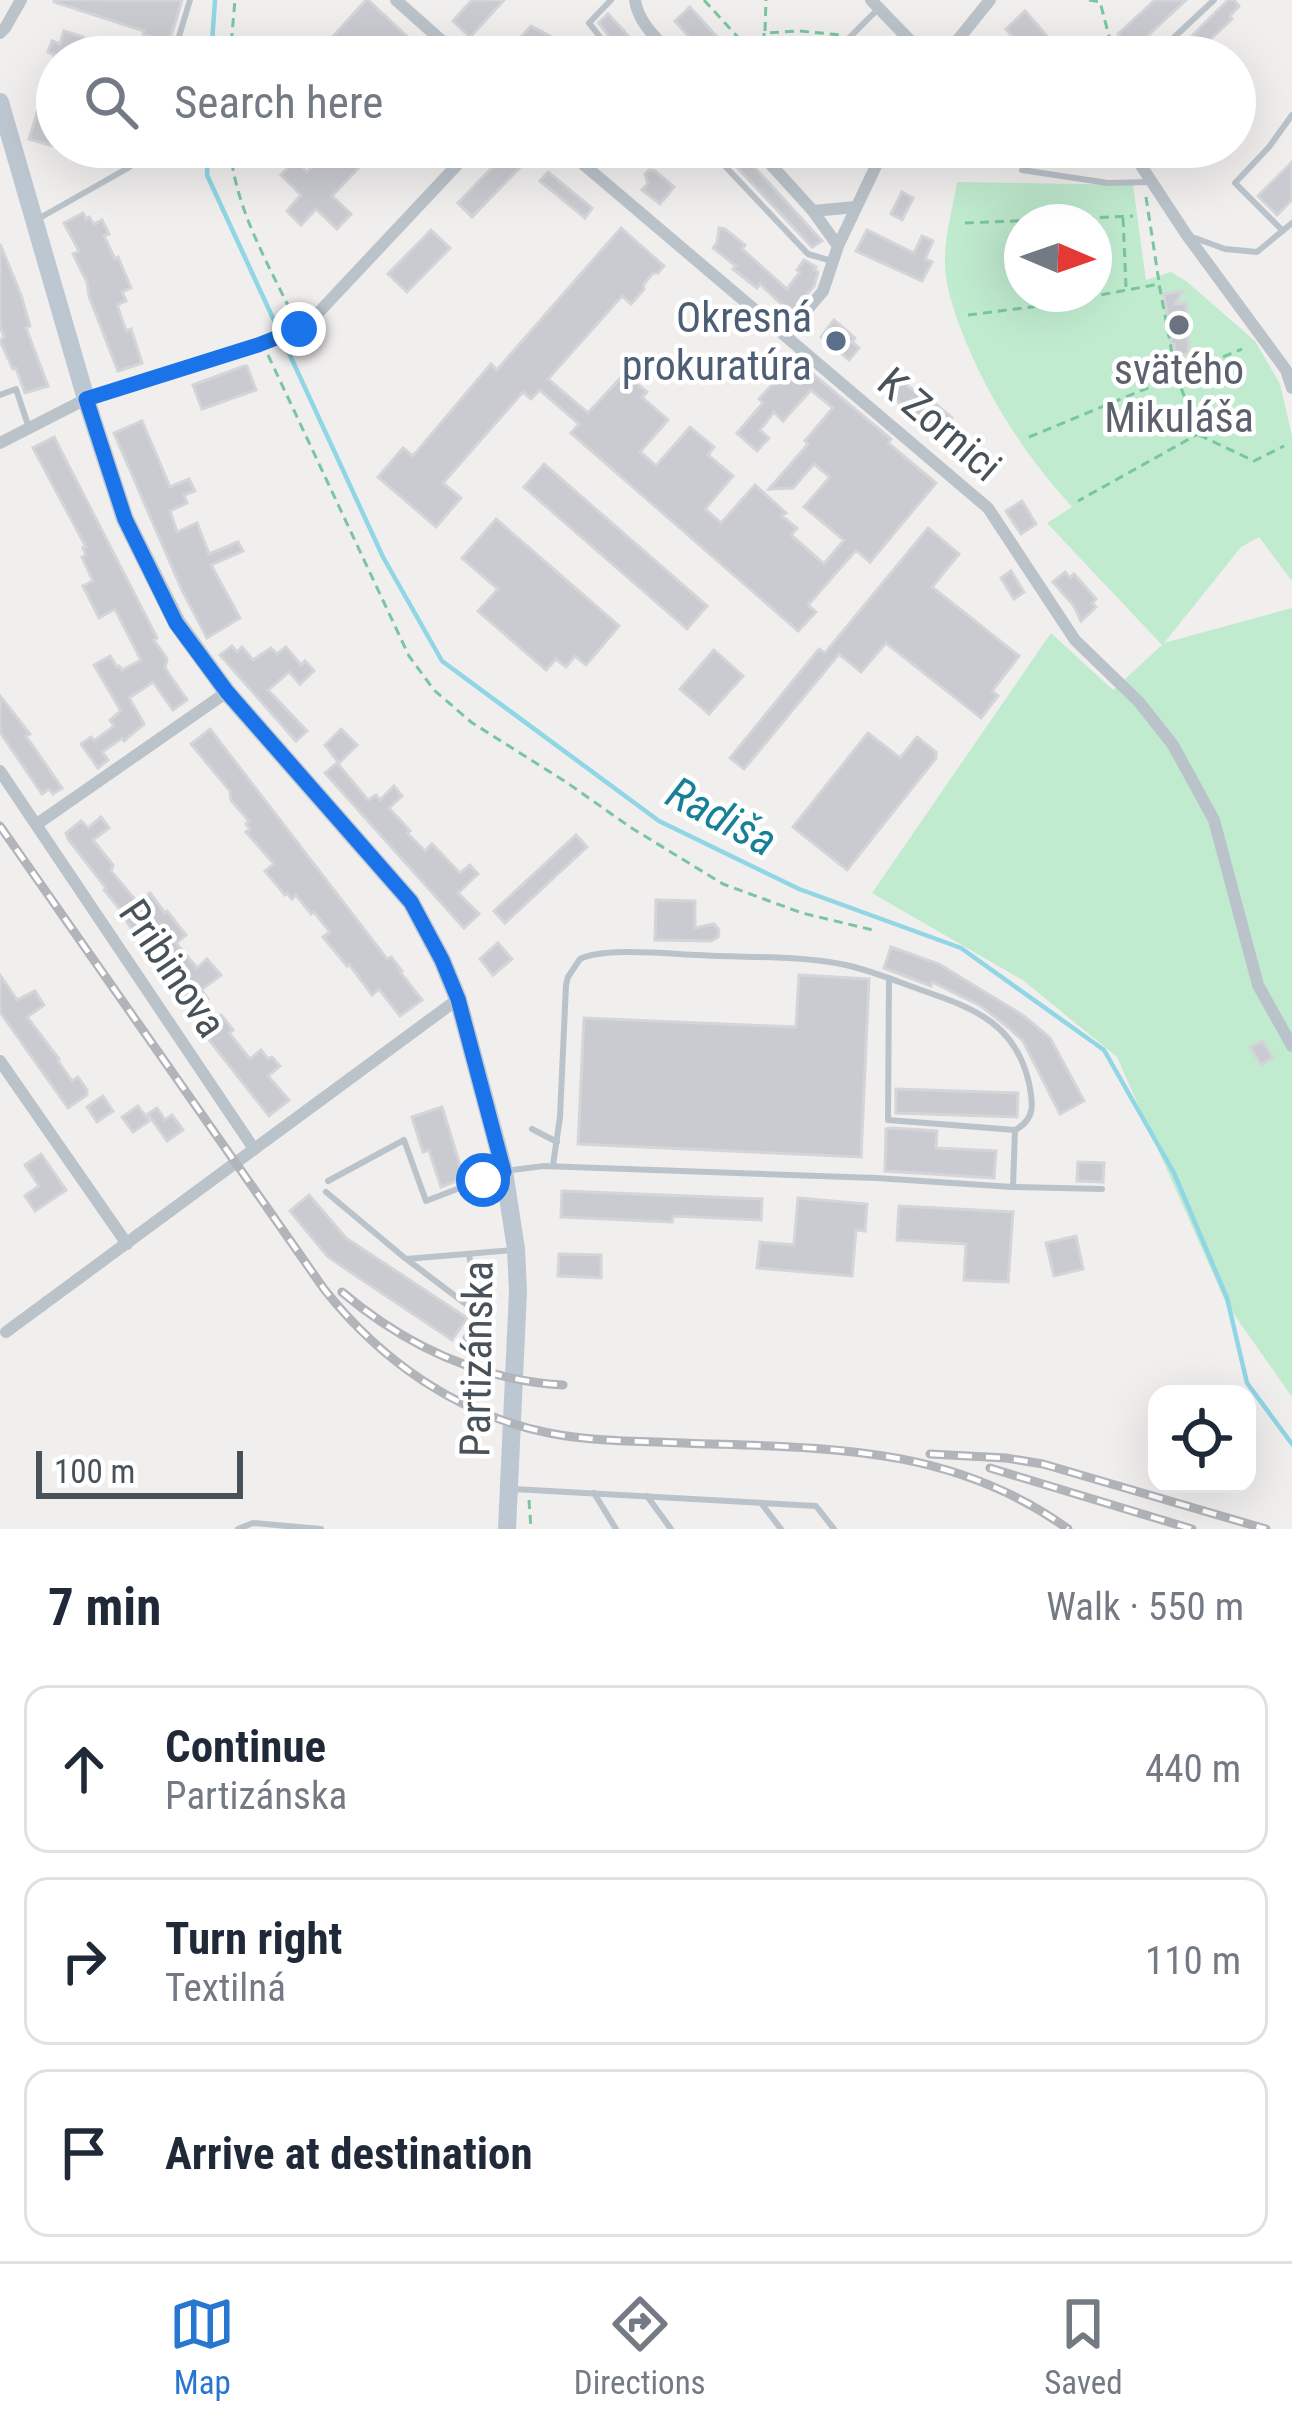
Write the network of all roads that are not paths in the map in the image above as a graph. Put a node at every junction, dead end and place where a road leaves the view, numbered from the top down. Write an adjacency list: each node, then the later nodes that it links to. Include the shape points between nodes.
1 (21, 0): 9 (street)
2 (190, 0): 10 (lane)
3 (396, 0): 11 (street)
4 (611, 0): 12 (lane, via 589,22)
5 (635, 0): 13 (street)
6 (990, 0): 16 (street)
7 (1214, 0): 17 (lane)
8 (875, 4): 14 (lane); 15 (street)
9 (0, 33)
10 (179, 36)
11 (436, 36)
12 (600, 36)
13 (655, 36)
14 (851, 36)
15 (906, 36)
16 (961, 36)
17 (1175, 36)
18 (0, 102): 33 (street, Partizánska)
19 (1292, 115): 20 (lane)
20 (1256, 160)
21 (126, 168): 33 (lane)
22 (454, 168): 42 (street, via 302,328)
23 (588, 168): 39 (street, K Zornici)
24 (727, 168): 38 (lane, via 808,254)
25 (774, 168): 32 (street)
26 (876, 168): 31 (street)
27 (1142, 168): 30 (street)
28 (1249, 168): 35 (lane, via 1235,182)
29 (1022, 170): 30 (lane)
30 (1150, 182): 36 (street)
31 (856, 207): 32 (street); 37 (street)
32 (813, 211): 37 (street)
33 (35, 221): 42 (street, Partizánska)
34 (1292, 223): 35 (lane)
35 (1283, 231): 36 (lane, via 1257,252)
36 (1186, 234): 40 (street)
37 (838, 246): 38 (street)
38 (832, 261): 39 (street, via 823,290)
39 (786, 334): 50 (street, K Zornici, via 988,508 1075,640 1173,745 1214,820 1258,985)
40 (1292, 388)
41 (0, 395): 43 (lane, via 16,389)
42 (86, 399): 43 (street); 45 (street, Partizánska, via 125,519 176,623)
43 (29, 428): 44 (street)
44 (0, 443)
45 (227, 692): 47 (street); 49 (street, Partizánska, via 411,902)
46 (0, 771): 47 (street, Pribinova)
47 (38, 824): 55 (street, Pribinova)
48 (890, 978): 53 (lane, via 976,1013 1014,1042 1033,1102 1026,1124); 53 (lane, via 888,1120); 54 (lane, via 825,962 664,953 580,959 566,986)
49 (458, 999): 55 (street); 57 (street, Partizánska)
50 (1292, 1046)
51 (0, 1061): 62 (street)
52 (532, 1129): 54 (lane)
53 (1015, 1130): 59 (lane)
54 (557, 1142): 56 (lane)
55 (254, 1149): 62 (street)
56 (553, 1166): 57 (lane); 59 (lane)
57 (504, 1172): 58 (lane, via 426,1201 404,1140); 63 (street, Partizánska)
58 (328, 1181)
59 (1012, 1187): 60 (lane)
60 (1102, 1189)
61 (326, 1192): 65 (lane)
62 (128, 1244): 67 (street)
63 (516, 1250): 64 (lane); 69 (street, Partizánska)
64 (469, 1254): 65 (lane); 66 (lane)
65 (406, 1259): 66 (lane)
66 (479, 1314): 68 (lane)
67 (6, 1332)
68 (461, 1346)
69 (514, 1489): 70 (lane); 75 (street, Partizánska)
70 (594, 1493): 71 (lane); 76 (lane)
71 (647, 1496): 72 (lane); 77 (lane)
72 (761, 1503): 78 (lane); 79 (lane, via 817,1506)
73 (238, 1529): 74 (lane)
74 (321, 1529)
75 (507, 1529)
76 (616, 1529)
77 (671, 1529)
78 (781, 1529)
79 (834, 1529)

